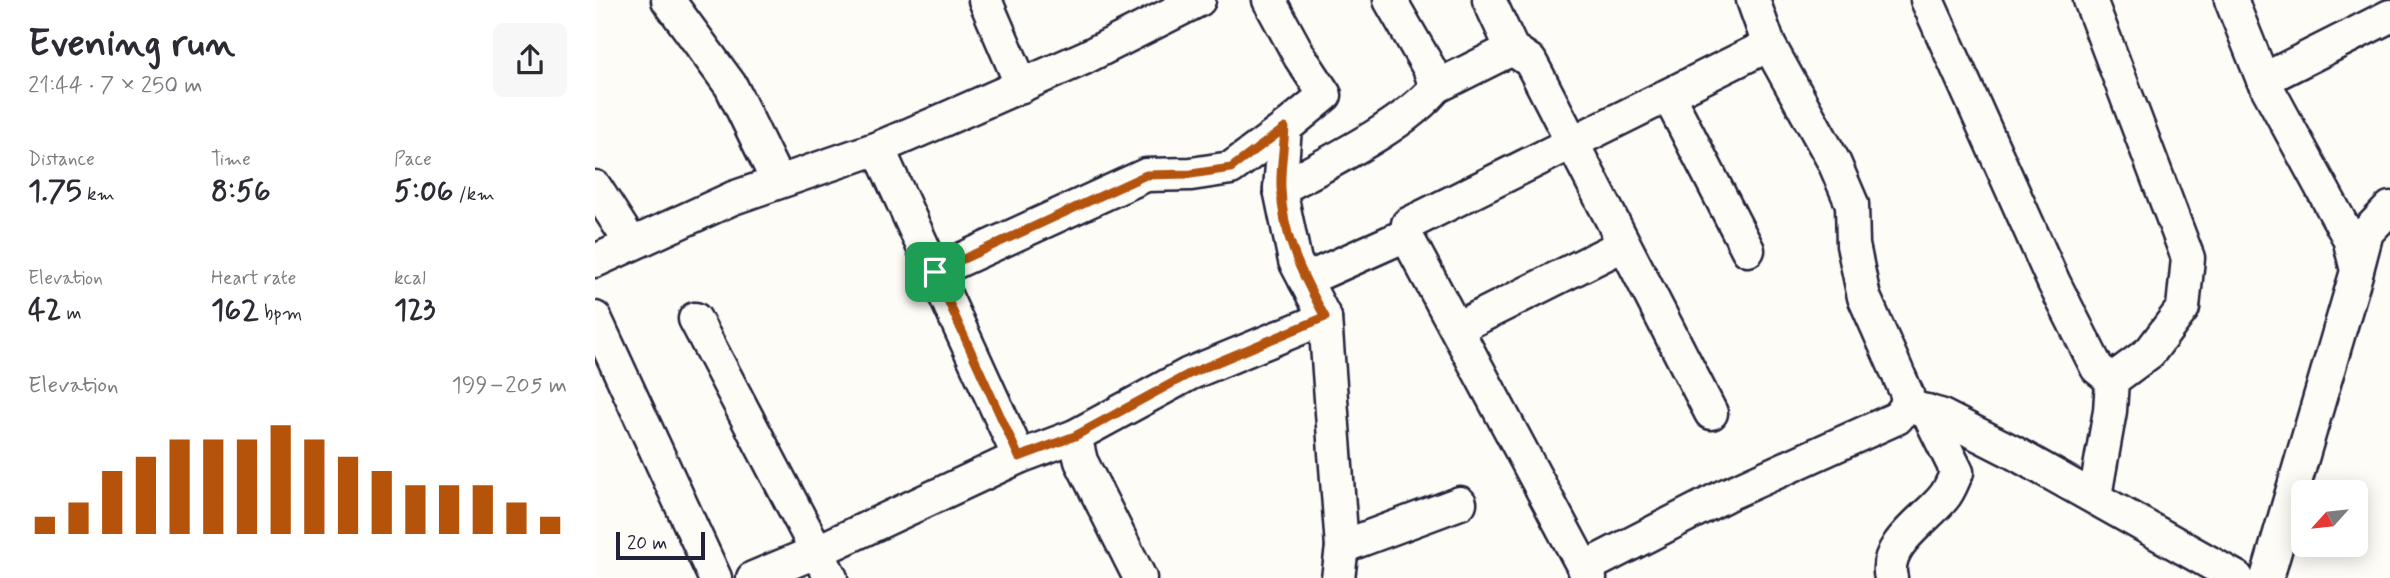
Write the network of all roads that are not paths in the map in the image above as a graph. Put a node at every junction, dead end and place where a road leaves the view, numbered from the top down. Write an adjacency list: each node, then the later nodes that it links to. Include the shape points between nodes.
1 (668, 0): 21 (street, via 731,86)
2 (985, 0): 15 (street)
3 (1199, 0): 15 (street)
4 (1269, 0): 18 (street, via 1325,95)
5 (1389, 0): 16 (street)
6 (1489, 0): 13 (street)
7 (1753, 0): 12 (street)
8 (1927, 0): 37 (street, via 2054,283 2097,368)
9 (2090, 0): 37 (street, via 2187,258 2183,308 2150,352)
10 (2231, 0): 14 (street)
11 (2390, 16): 14 (street)
12 (1769, 45): 17 (street); 38 (street, via 1852,204 1853,245 1864,297)
13 (1512, 49): 16 (street); 19 (street, via 1529,61)
14 (2263, 80): 30 (street, via 2349,237)
15 (1022, 86): 20 (street)
16 (1436, 87): 23 (street, via 1392,123)
17 (1669, 97): 19 (street); 28 (street)
18 (1285, 128): 23 (street); 31 (street, via 1231,168 1146,175)
19 (1574, 144): 25 (street, via 1431,210 1408,224); 27 (street)
20 (878, 148): 21 (street); 31 (street)
21 (778, 182): 26 (street)
22 (595, 187): 26 (street)
23 (1280, 189): 32 (street, via 1295,261)
24 (2390, 208): 30 (street, via 2367,232)
25 (1406, 235): 32 (street); 36 (street)
26 (631, 243): 29 (street)
27 (1623, 245): 36 (street); 39 (street)
28 (1748, 250)
29 (595, 261)
30 (2357, 271): 52 (street)
31 (935, 272): 41 (street)
32 (1304, 280): 33 (street)
33 (1325, 317): 40 (street, via 1189,374); 44 (street)
34 (595, 318): 47 (street)
35 (695, 319): 45 (street)
36 (1457, 328): 46 (street)
37 (2112, 380): 42 (street)
38 (1917, 409): 42 (street); 46 (street, via 1726,495); 50 (street, via 1957,472 1945,496 1898,546 1888,570)
39 (1711, 413)
40 (1075, 436): 41 (street); 49 (street, via 1081,461)
41 (1019, 457): 45 (street)
42 (2095, 496): 51 (street)
43 (1459, 503): 44 (street)
44 (1340, 563)
45 (824, 565): 48 (street)
46 (1587, 573)
47 (715, 578)
48 (753, 578)
49 (1140, 578)
50 (1891, 578)
51 (2237, 578)
52 (2267, 578)

